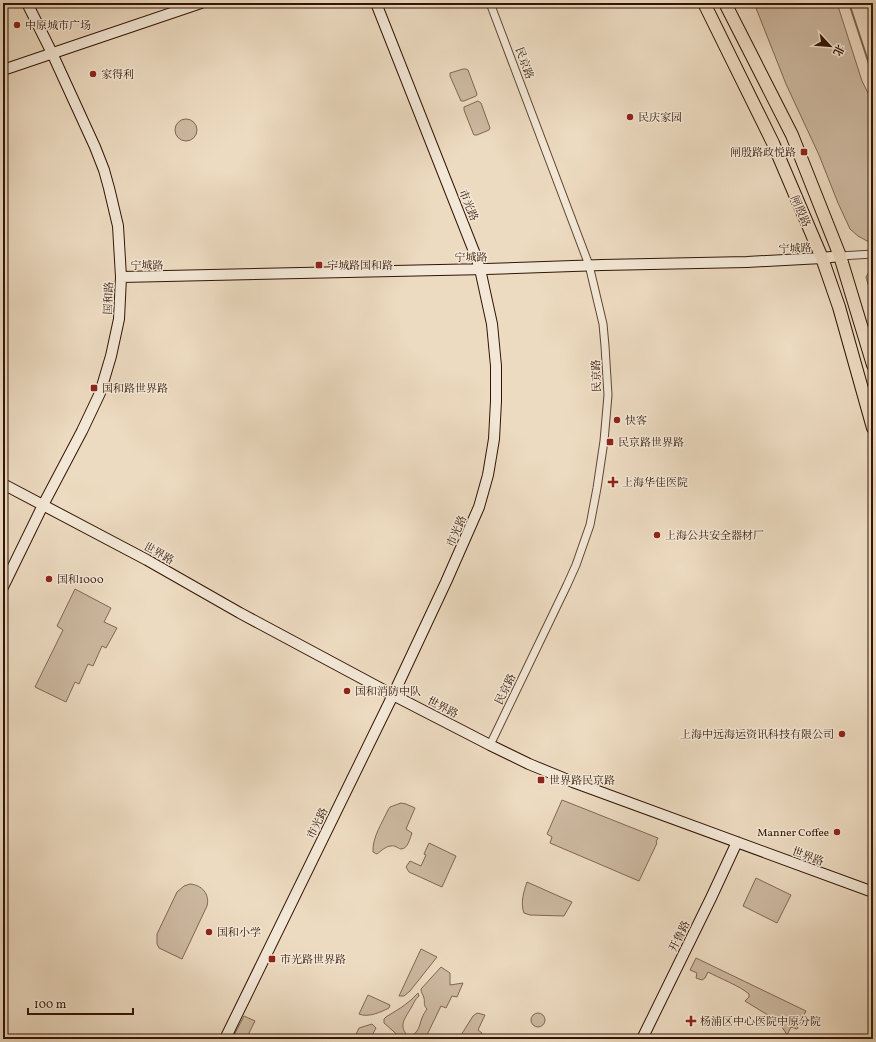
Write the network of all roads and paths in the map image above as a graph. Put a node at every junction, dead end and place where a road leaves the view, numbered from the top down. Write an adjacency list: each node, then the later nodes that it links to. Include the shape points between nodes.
1 (27, 3): 7 (street, 国和路)
2 (201, 3): 7 (street)
3 (376, 3): 15 (street, 市光路)
4 (490, 3): 14 (street, 民京路)
5 (704, 3): 10 (main road, 闸殷路, via 773,143)
6 (725, 3): 9 (main road, 闸殷路, via 792,135)
7 (52, 53): 8 (street); 16 (street, 国和路, via 104,170 118,226)
8 (3, 70)
9 (815, 192): 10 (main road, via 817,213 806,212); 12 (main road, 闸殷路)
10 (796, 200): 13 (main road, 闸殷路)
11 (873, 254): 12 (street)
12 (840, 256): 13 (street, 宁城路); 17 (main road, 闸殷路)
13 (822, 258): 14 (street, 宁城路); 18 (main road, 闸殷路)
14 (589, 265): 15 (street, 宁城路); 25 (street, 民京路, via 603,324 608,395 604,441 590,525 567,586)
15 (480, 269): 16 (street, 宁城路); 24 (street, 市光路, via 492,324 496,366 494,439 488,475 479,507)
16 (121, 277): 22 (street, 国和路, via 119,319 112,356 100,393)
17 (855, 306): 18 (main road, via 844,305); 19 (main road, 闸殷路)
18 (842, 318): 20 (main road, 闸殷路)
19 (873, 365)
20 (873, 428)
21 (3, 484): 22 (street, 世界路)
22 (43, 505): 23 (street, 国和路); 24 (street, 世界路)
23 (3, 587)
24 (393, 695): 25 (street, 世界路); 28 (street, 市光路)
25 (490, 745): 26 (street, 世界路, via 573,782)
26 (736, 842): 27 (street, 世界路); 29 (street, 开鲁路)
27 (873, 892)
28 (225, 1039)
29 (642, 1039)

